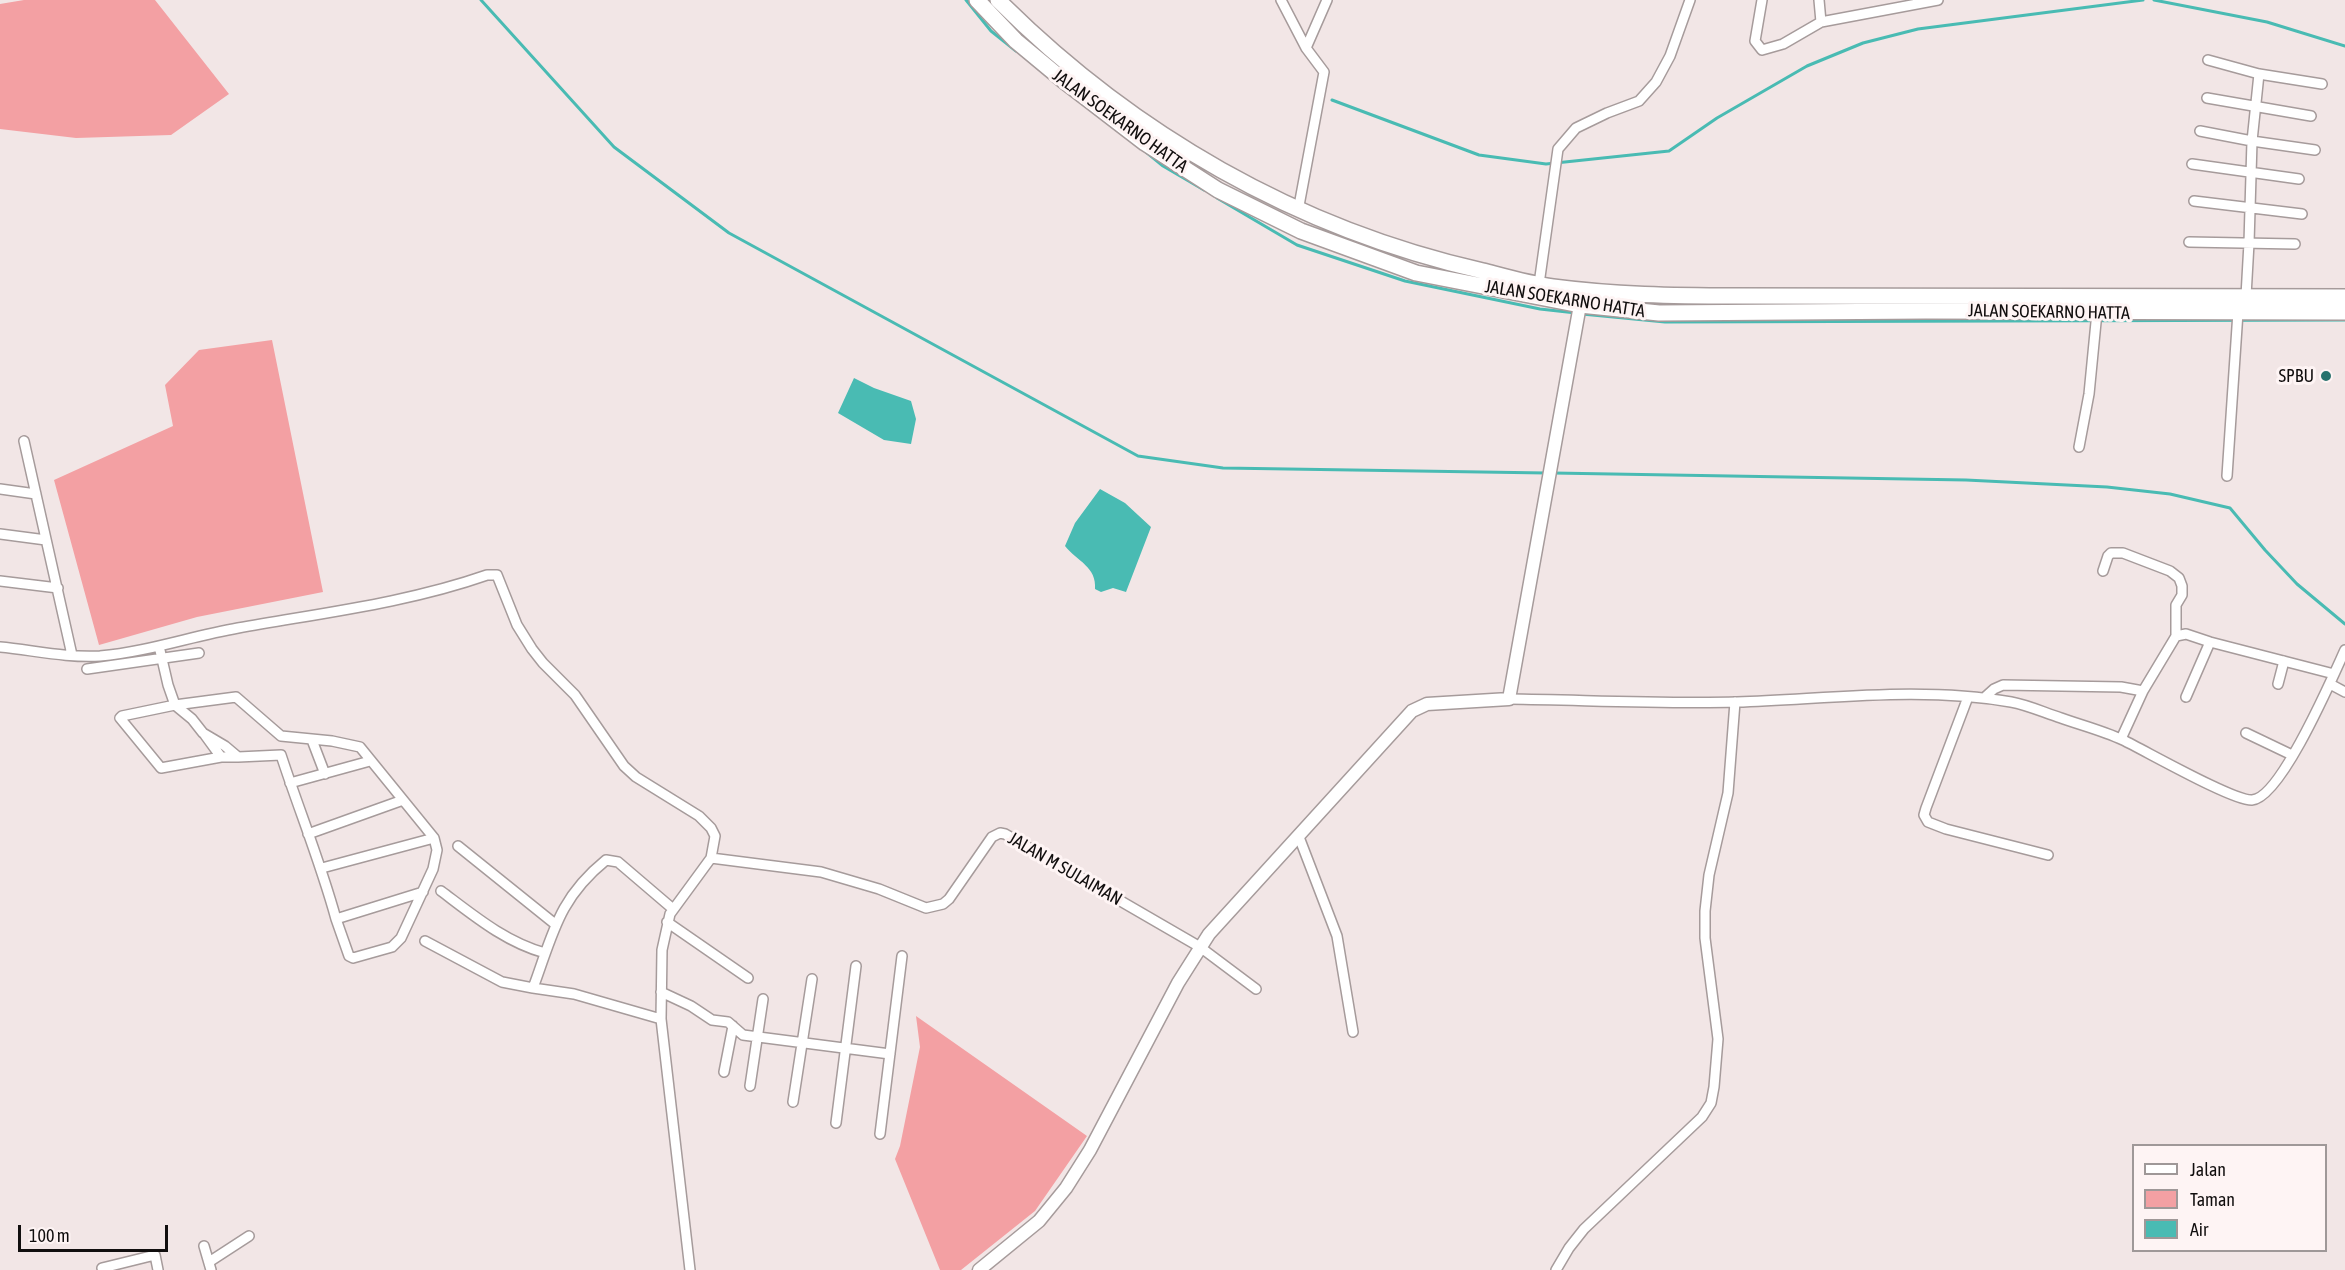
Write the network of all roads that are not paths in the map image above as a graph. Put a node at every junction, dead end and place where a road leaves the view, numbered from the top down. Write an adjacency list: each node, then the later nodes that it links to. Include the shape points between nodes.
1 (977, 0): 33 (highway, JALAN SOEKARNO HATTA, via 1016,41 1063,80 1145,143 1218,190 1301,231 1416,273)
2 (998, 0): 25 (highway, JALAN SOEKARNO HATTA, via 1082,77 1187,152)
3 (1281, 0): 10 (street)
4 (1327, 0): 10 (street)
5 (1690, 0): 30 (street, via 1656,82 1639,101 1576,128 1558,149)
6 (1762, 0): 9 (street, via 1755,41 1762,50 1783,44)
7 (1819, 0): 9 (street)
8 (1938, 0): 9 (street)
9 (1821, 22)
10 (1305, 48): 25 (street, via 1324,72)
11 (2208, 60): 12 (street)
12 (2259, 74): 13 (street); 15 (street)
13 (2322, 84)
14 (2207, 98): 15 (street)
15 (2257, 105): 16 (street); 18 (street)
16 (2311, 116)
17 (2200, 131): 18 (street)
18 (2252, 141): 19 (street); 21 (street)
19 (2315, 150)
20 (2192, 164): 21 (street)
21 (2251, 172): 22 (street); 24 (street)
22 (2299, 179)
23 (2194, 201): 24 (street)
24 (2249, 206): 26 (street); 29 (street)
25 (1298, 211): 30 (highway, JALAN SOEKARNO HATTA, via 1435,261)
26 (2302, 214)
27 (2189, 242): 29 (street)
28 (2295, 244): 29 (street)
29 (2249, 247): 31 (street)
30 (1539, 284): 31 (highway, JALAN SOEKARNO HATTA, via 1655,295)
31 (2246, 296): 32 (highway, JALAN SOEKARNO HATTA)
32 (2345, 297)
33 (1580, 307): 35 (highway, JALAN SOEKARNO HATTA, via 1659,313 1925,310); 65 (street)
34 (2345, 312): 36 (highway, JALAN SOEKARNO HATTA)
35 (2097, 315): 36 (highway, JALAN SOEKARNO HATTA); 38 (street)
36 (2238, 315): 39 (street)
37 (24, 441): 41 (street)
38 (2079, 447)
39 (2227, 476)
40 (0, 489): 41 (street)
41 (36, 494): 43 (street)
42 (0, 534): 43 (street)
43 (46, 540): 46 (street)
44 (2103, 572): 47 (street, via 2108,556 2123,553 2175,575 2182,586 2176,605)
45 (0, 581): 46 (street)
46 (58, 588): 53 (street)
47 (2176, 636): 48 (street, via 2186,634); 60 (street)
48 (2210, 642): 55 (street); 63 (street)
49 (159, 645): 53 (street, via 99,656); 54 (street); 86 (street, via 358,607 497,575 517,626 532,649 575,694 624,766 711,828 715,836)
50 (0, 646): 53 (street)
51 (2345, 650): 57 (street)
52 (199, 653): 54 (street)
53 (72, 655)
54 (160, 658): 56 (street); 67 (street)
55 (2284, 661): 57 (street); 58 (street)
56 (87, 669)
57 (2334, 674): 59 (street)
58 (2278, 684)
59 (2330, 684): 61 (street); 74 (street)
60 (2143, 691): 64 (street, via 2015,684 1994,688); 71 (street)
61 (2345, 692)
62 (1968, 697): 64 (street); 66 (street, via 1894,694); 85 (street, via 1924,815 1928,822 1946,829)
63 (2186, 697)
64 (1983, 698): 71 (street, via 2014,702)
65 (1509, 699): 66 (street); 82 (street, via 1416,708)
66 (1735, 702): 124 (street, via 1728,793 1705,911 1718,1039 1710,1103 1702,1117 1584,1229)
67 (175, 705): 68 (street); 70 (street, via 236,697); 76 (street, via 120,718 161,768)
68 (203, 733): 75 (street); 76 (street)
69 (2246, 733): 74 (street)
70 (281, 736): 72 (street); 73 (street)
71 (2121, 739): 74 (street, via 2250,800 2270,788)
72 (312, 740): 77 (street, via 360,747); 78 (street)
73 (281, 755): 75 (street); 79 (street)
74 (2292, 755)
75 (238, 757): 76 (street)
76 (221, 758)
77 (370, 761): 78 (street); 80 (street)
78 (325, 774): 79 (street)
79 (290, 783): 81 (street)
80 (403, 800): 81 (street); 83 (street)
81 (308, 834): 87 (street)
82 (1299, 837): 95 (street); 107 (street, via 1337,936)
83 (434, 838): 87 (street); 89 (street, via 433,868)
84 (458, 846): 93 (street)
85 (2048, 855)
86 (711, 858): 90 (street); 95 (street, JALAN M SULAIMAN, via 821,872 926,908 949,899 992,837 1000,833)
87 (322, 868): 91 (street)
88 (441, 891): 96 (street, via 488,926)
89 (423, 892): 91 (street); 91 (street, via 401,938 392,948 349,956)
90 (674, 909): 92 (street); 93 (street, via 618,862 606,860 572,892)
91 (336, 920)
92 (667, 922): 99 (street); 103 (street)
93 (555, 924): 96 (street)
94 (424, 941): 101 (street, via 502,982)
95 (1200, 947): 102 (street); 123 (street, via 1066,1188 1039,1221)
96 (545, 953): 101 (street)
97 (902, 956): 111 (street)
98 (856, 966): 110 (street)
99 (748, 978)
100 (812, 979): 109 (street)
101 (533, 988): 105 (street, via 574,993)
102 (1256, 989)
103 (661, 992): 105 (street); 106 (street, via 712,1020)
104 (763, 999): 108 (street)
105 (661, 1019): 122 (street)
106 (733, 1026): 108 (street, via 743,1035); 112 (street)
107 (1353, 1032)
108 (758, 1037): 109 (street); 113 (street)
109 (802, 1043): 110 (street); 114 (street)
110 (846, 1049): 111 (street); 115 (street)
111 (890, 1054): 116 (street)
112 (723, 1072)
113 (750, 1086)
114 (793, 1102)
115 (836, 1123)
116 (880, 1134)
117 (249, 1236): 120 (street)
118 (204, 1246): 120 (street)
119 (103, 1266): 121 (street, via 154,1256)
120 (210, 1266)
121 (158, 1270)
122 (690, 1270)
123 (979, 1270)
124 (1556, 1270)

